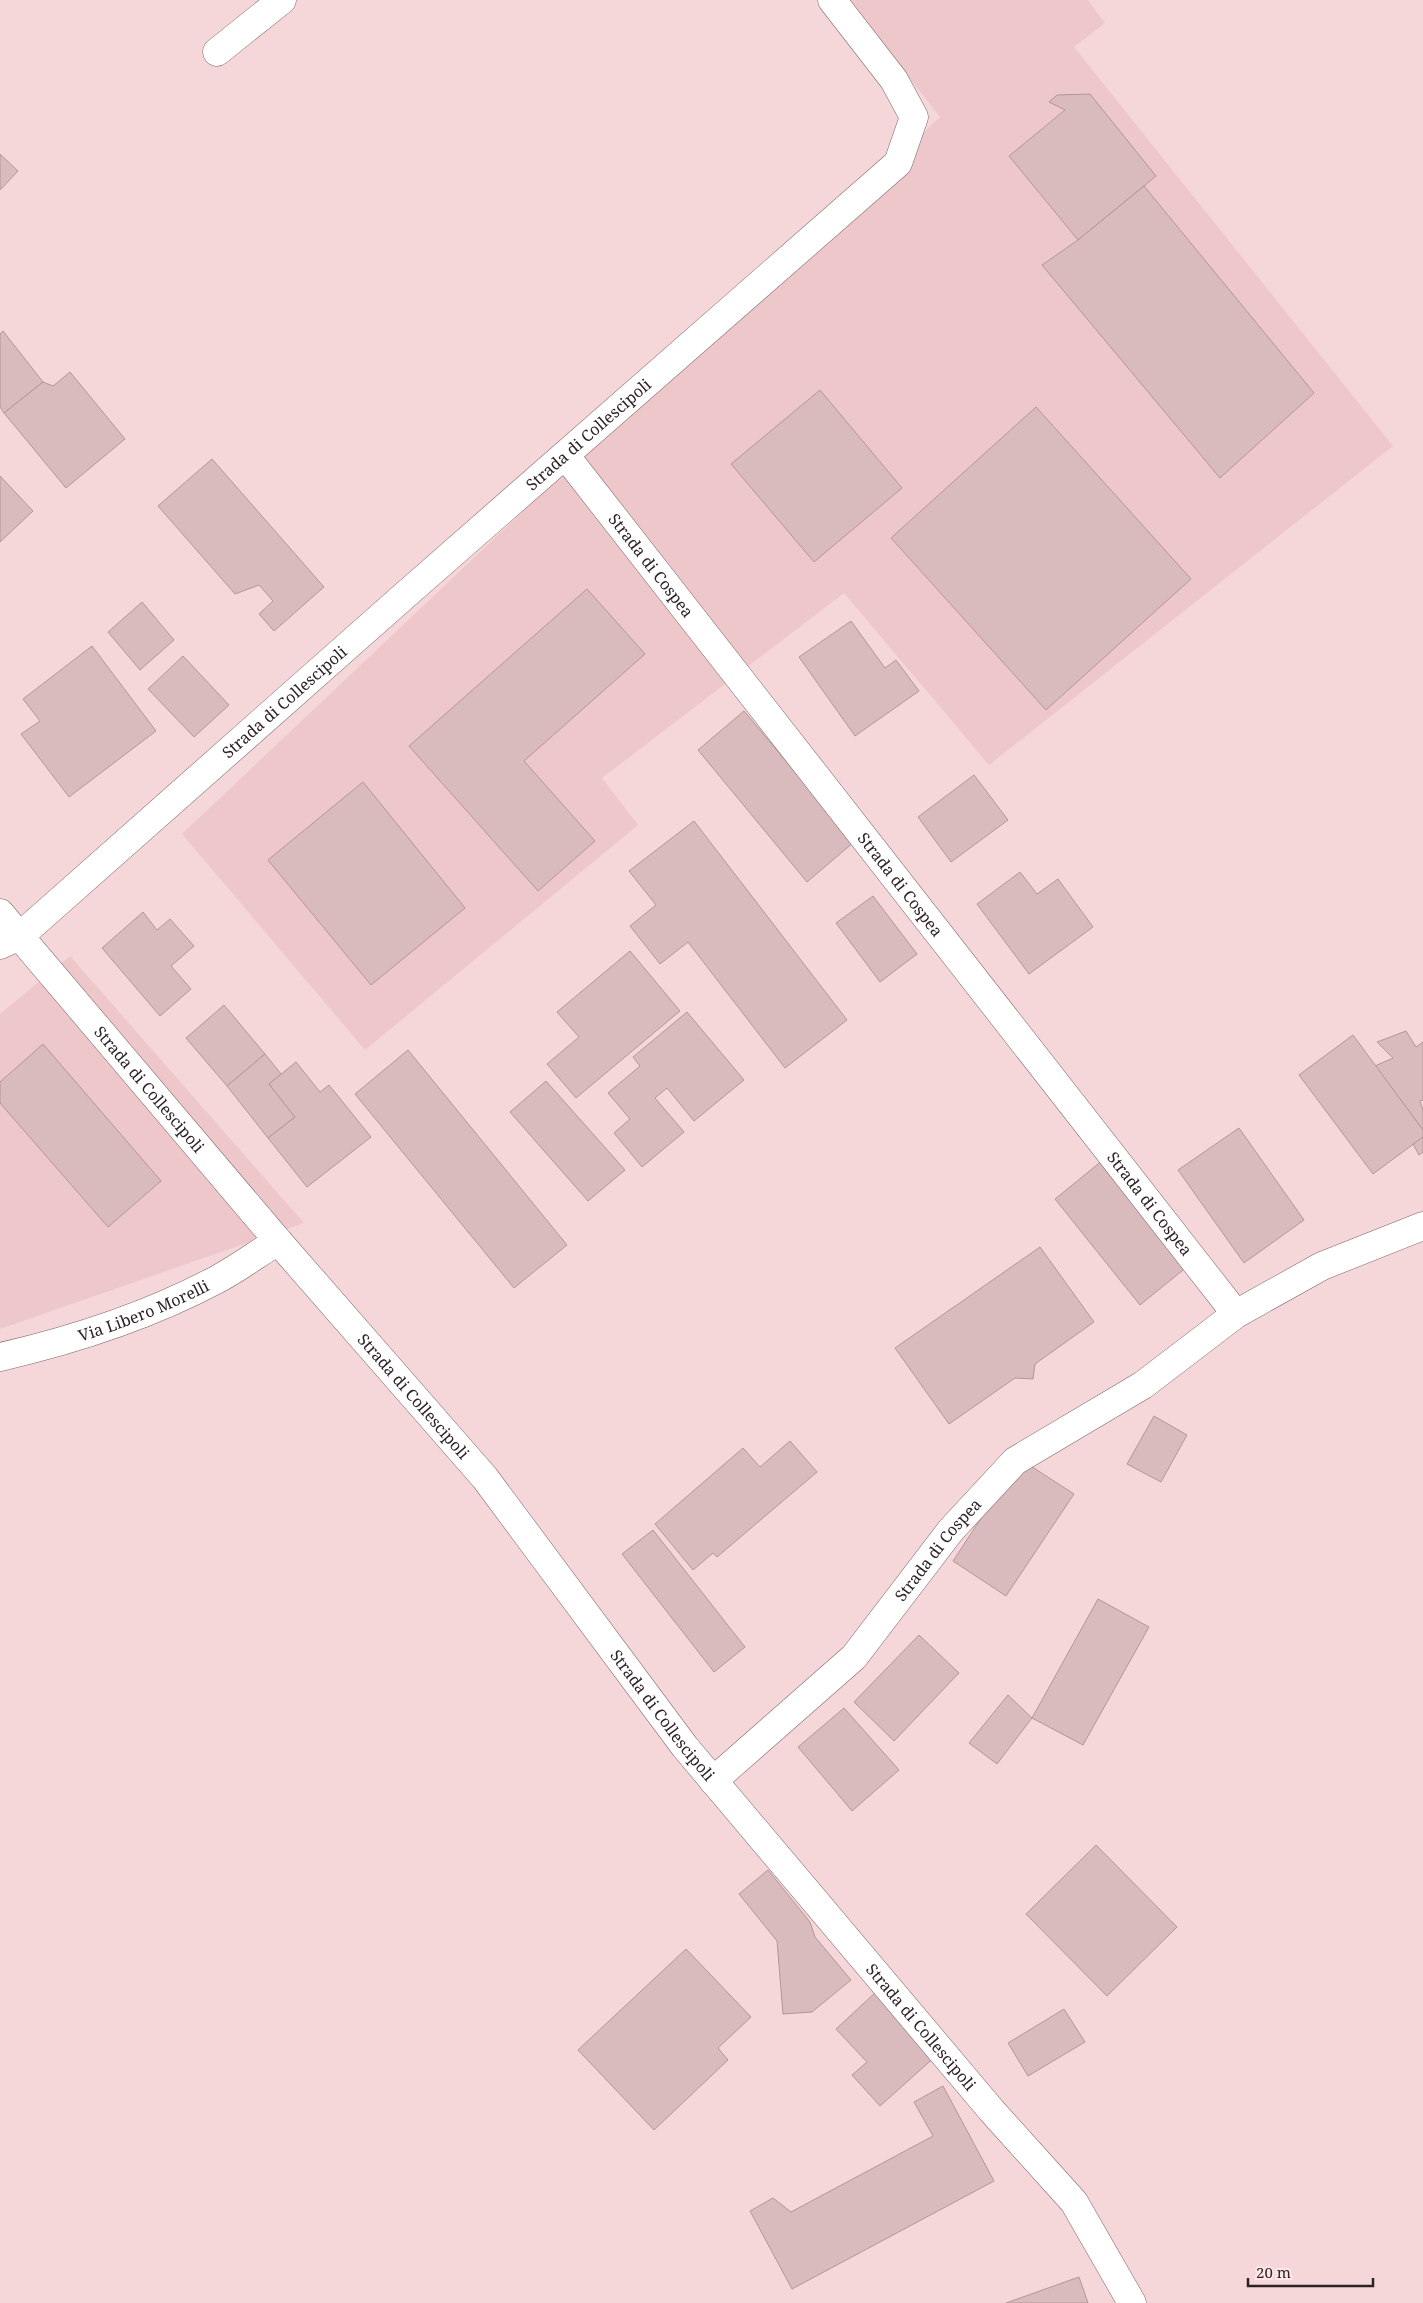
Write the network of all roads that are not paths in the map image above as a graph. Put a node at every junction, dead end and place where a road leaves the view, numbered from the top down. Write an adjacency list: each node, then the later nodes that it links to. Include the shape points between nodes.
1 (282, 0): 3 (street)
2 (832, 0): 4 (street, Strada di Collescipoli, via 894,80 914,117 898,163)
3 (216, 52)
4 (565, 454): 6 (street, Strada di Collescipoli); 9 (street, Strada di Cospea)
5 (0, 913): 6 (street)
6 (10, 941): 8 (street, Strada di Collescipoli)
7 (1423, 1226): 9 (street, Strada di Cospea, via 1322,1266)
8 (278, 1241): 10 (street, Via Libero Morelli, via 217,1280 146,1314 40,1348); 11 (street, Strada di Collescipoli, via 486,1478)
9 (1236, 1314): 11 (street, Strada di Cospea, via 1143,1385 1015,1461 951,1530 854,1657)
10 (0, 1357)
11 (713, 1781): 12 (street, Strada di Collescipoli, via 985,2104 1074,2202)
12 (1132, 2303)

